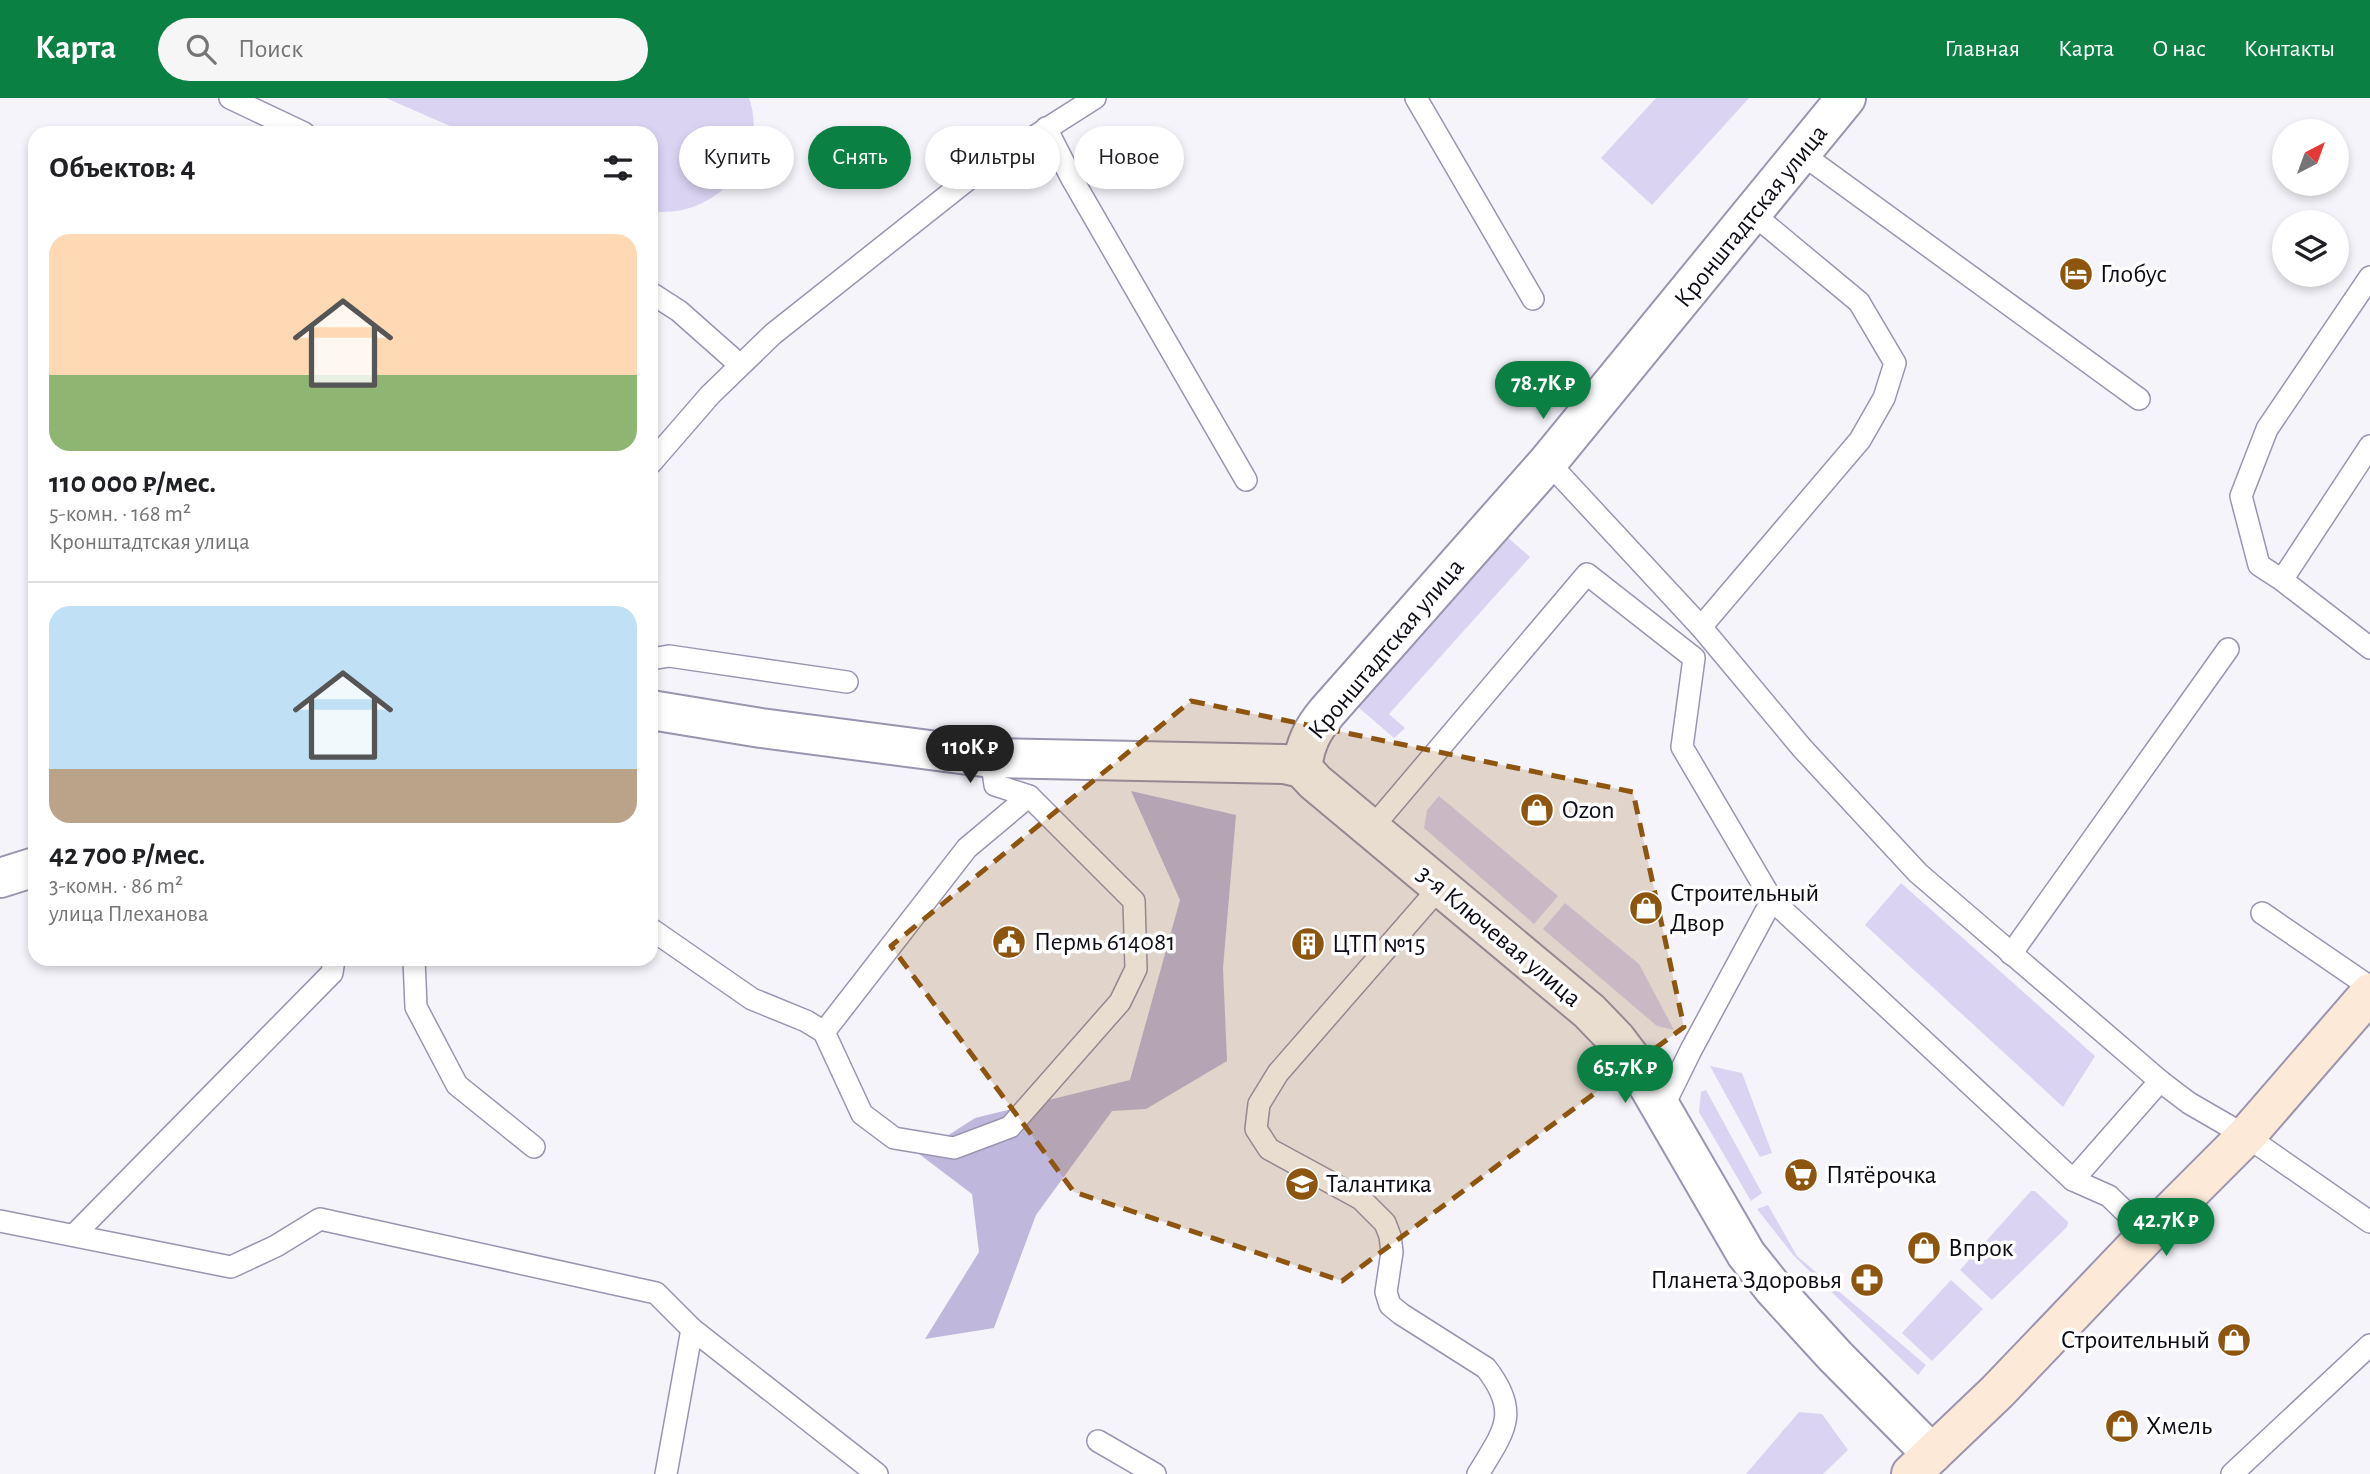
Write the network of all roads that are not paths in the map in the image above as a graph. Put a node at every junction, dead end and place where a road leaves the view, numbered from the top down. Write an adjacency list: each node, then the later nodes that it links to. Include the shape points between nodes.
1 (230, 98): 5 (lane)
2 (1095, 98): 6 (lane)
3 (1416, 98): 13 (lane)
4 (1846, 98): 7 (street, Кронштадтская улица)
5 (289, 126)
6 (1049, 126)
7 (1801, 154): 10 (street, Кронштадтская улица); 15 (lane)
8 (1060, 155): 19 (lane)
9 (956, 189): 14 (lane)
10 (1753, 214): 18 (street, Кронштадтская улица); 21 (lane, via 1859,302 1895,363 1884,397 1860,440)
11 (2370, 277): 20 (lane, via 2267,429 2241,496 2259,565)
12 (658, 298): 14 (lane)
13 (1533, 299)
14 (740, 365): 17 (lane)
15 (2139, 399)
16 (2370, 446): 20 (lane)
17 (658, 455)
18 (1548, 462): 21 (lane); 28 (street, Кронштадтская улица, via 1326,712 1304,747)
19 (1246, 480)
20 (2282, 580): 22 (lane)
21 (1701, 627): 37 (lane, via 1802,748 1918,873)
22 (2370, 648)
23 (2228, 649): 37 (lane)
24 (658, 658): 25 (lane)
25 (847, 682)
26 (658, 711): 27 (street, Кронштадтская улица)
27 (991, 758): 28 (street, Кронштадтская улица); 29 (lane, via 995,785)
28 (1301, 768): 30 (street, 3-я Ключевая улица)
29 (1029, 796): 42 (lane, via 967,848); 42 (lane, via 1134,901 1136,969 1120,1002 1010,1126 954,1148 894,1138 862,1114)
30 (1371, 829): 33 (street, 3-я Ключевая улица); 34 (lane, via 1587,574 1694,658 1682,747)
31 (28, 869): 32 (street)
32 (0, 878)
33 (1440, 887): 44 (street, 3-я Ключевая улица, via 1589,1011 1638,1068); 59 (lane, via 1278,1073 1259,1104 1256,1129 1269,1149 1361,1199 1374,1211 1390,1236 1386,1292 1390,1305 1486,1368 1495,1379 1506,1400 1505,1424)
34 (1772, 900): 44 (lane); 47 (lane)
35 (2262, 913): 40 (lane)
36 (658, 934): 42 (lane, via 752,999)
37 (2011, 954): 43 (lane)
38 (333, 966): 51 (lane, via 332,973)
39 (414, 966): 46 (lane, via 416,1007 457,1085)
40 (2370, 987)
41 (2370, 993): 45 (main road)
42 (824, 1032)
43 (2160, 1082): 45 (lane); 47 (lane)
44 (1662, 1109): 55 (street, 3-я Ключевая улица, via 1753,1263)
45 (2246, 1136): 49 (lane); 50 (main road)
46 (534, 1147)
47 (2073, 1180): 50 (lane, via 2109,1196)
48 (0, 1220): 51 (lane)
49 (2370, 1222)
50 (2148, 1234): 55 (main road)
51 (74, 1235): 52 (lane, via 231,1267 320,1219 656,1293)
52 (692, 1329): 56 (lane); 57 (lane)
53 (2370, 1345): 60 (lane)
54 (1098, 1441): 58 (lane)
55 (1922, 1464)
56 (666, 1474)
57 (877, 1474)
58 (1155, 1474)
59 (1478, 1474)
60 (2232, 1474)

